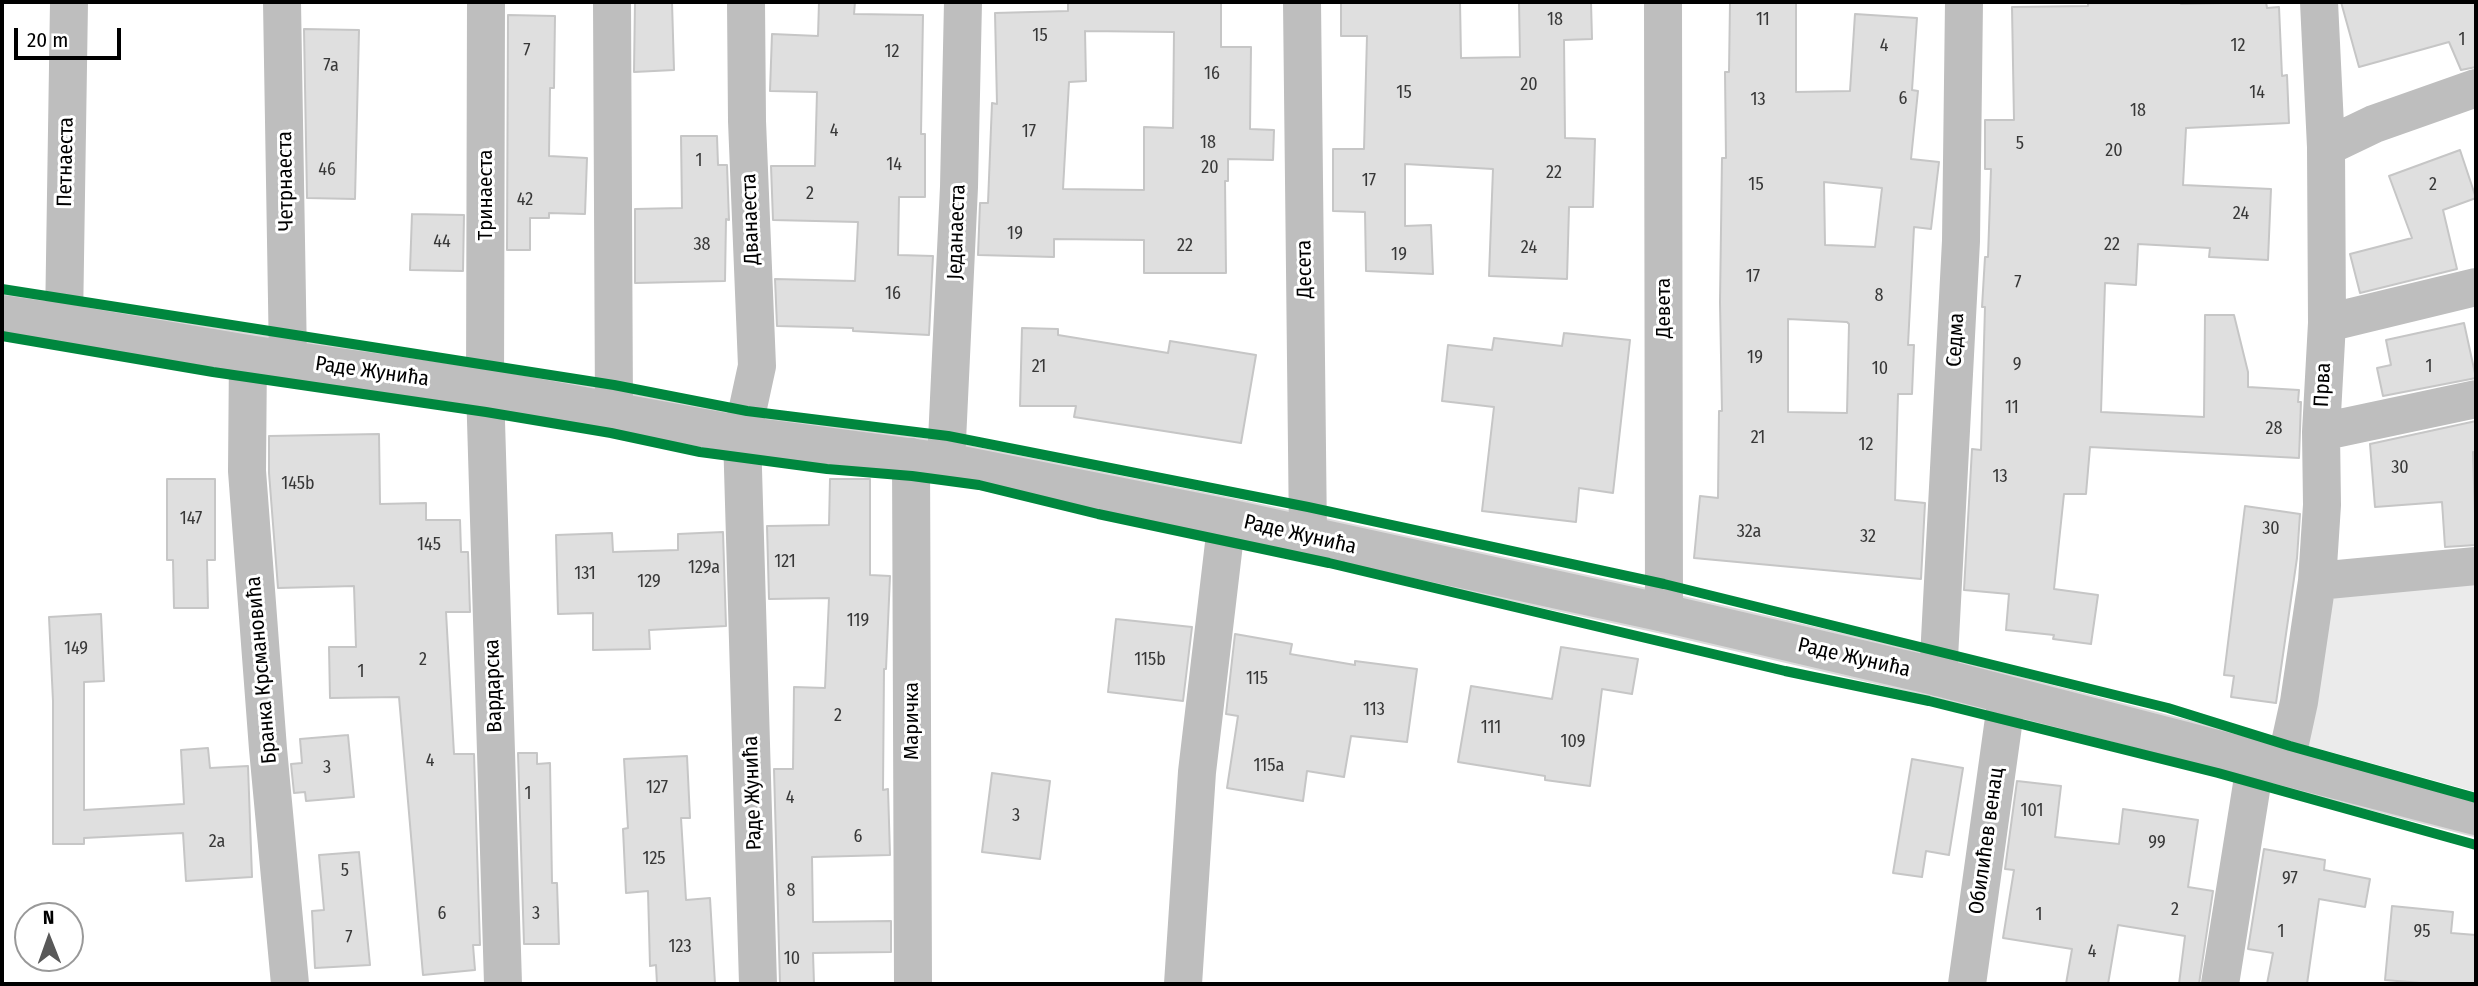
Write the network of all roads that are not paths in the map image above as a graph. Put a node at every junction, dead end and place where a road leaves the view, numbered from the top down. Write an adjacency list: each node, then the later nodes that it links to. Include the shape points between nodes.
1 (69, 2): 15 (street, Петнаеста)
2 (282, 2): 18 (street, Четрнаеста)
3 (486, 2): 19 (street, Тринаеста)
4 (612, 2): 21 (street)
5 (746, 2): 23 (street, Дванаеста, via 757,366)
6 (963, 2): 24 (street, Једанаеста, via 960,187)
7 (1302, 2): 26 (street, Десета)
8 (1663, 2): 29 (street, Девета)
9 (1964, 2): 30 (street, Седма, via 1961,241)
10 (2319, 2): 12 (street, Прва)
11 (2476, 88): 12 (street, via 2374,124)
12 (2326, 147): 16 (street, Прва)
13 (2476, 287): 16 (street)
14 (2, 314): 15 (street, Раде Жунића)
15 (64, 323): 17 (street, Раде Жунића)
16 (2326, 323): 22 (street, Прва)
17 (248, 354): 18 (street, Раде Жунића); 34 (street, Бранка Крсмановића, via 247,471)
18 (288, 360): 19 (street, Раде Жунића)
19 (485, 388): 21 (street, Раде Жунића); 35 (street, Вардарска)
20 (2476, 399): 22 (street)
21 (614, 411): 23 (street, Раде Жунића)
22 (2321, 432): 28 (street, Прва)
23 (742, 435): 24 (street, Раде Жунића); 36 (street, Раде Жунића)
24 (929, 460): 25 (street, Раде Жунића); 37 (street, Маричка)
25 (1227, 518): 26 (street, Раде Жунића); 38 (street, Раде Жунића, via 1197,772)
26 (1308, 537): 29 (street, Раде Жунића)
27 (2476, 566): 28 (street)
28 (2317, 581): 32 (street, Прва, via 2299,702)
29 (1664, 613): 30 (street, Раде Жунића)
30 (1938, 677): 31 (street, Раде Жунића)
31 (2007, 697): 32 (street, Раде Жунића); 39 (street, Обилићев венац)
32 (2271, 762): 33 (street, Раде Жунића); 40 (street, Прва)
33 (2476, 816)
34 (290, 984)
35 (503, 984)
36 (758, 984)
37 (913, 984)
38 (1183, 984)
39 (1967, 984)
40 (2220, 984)

